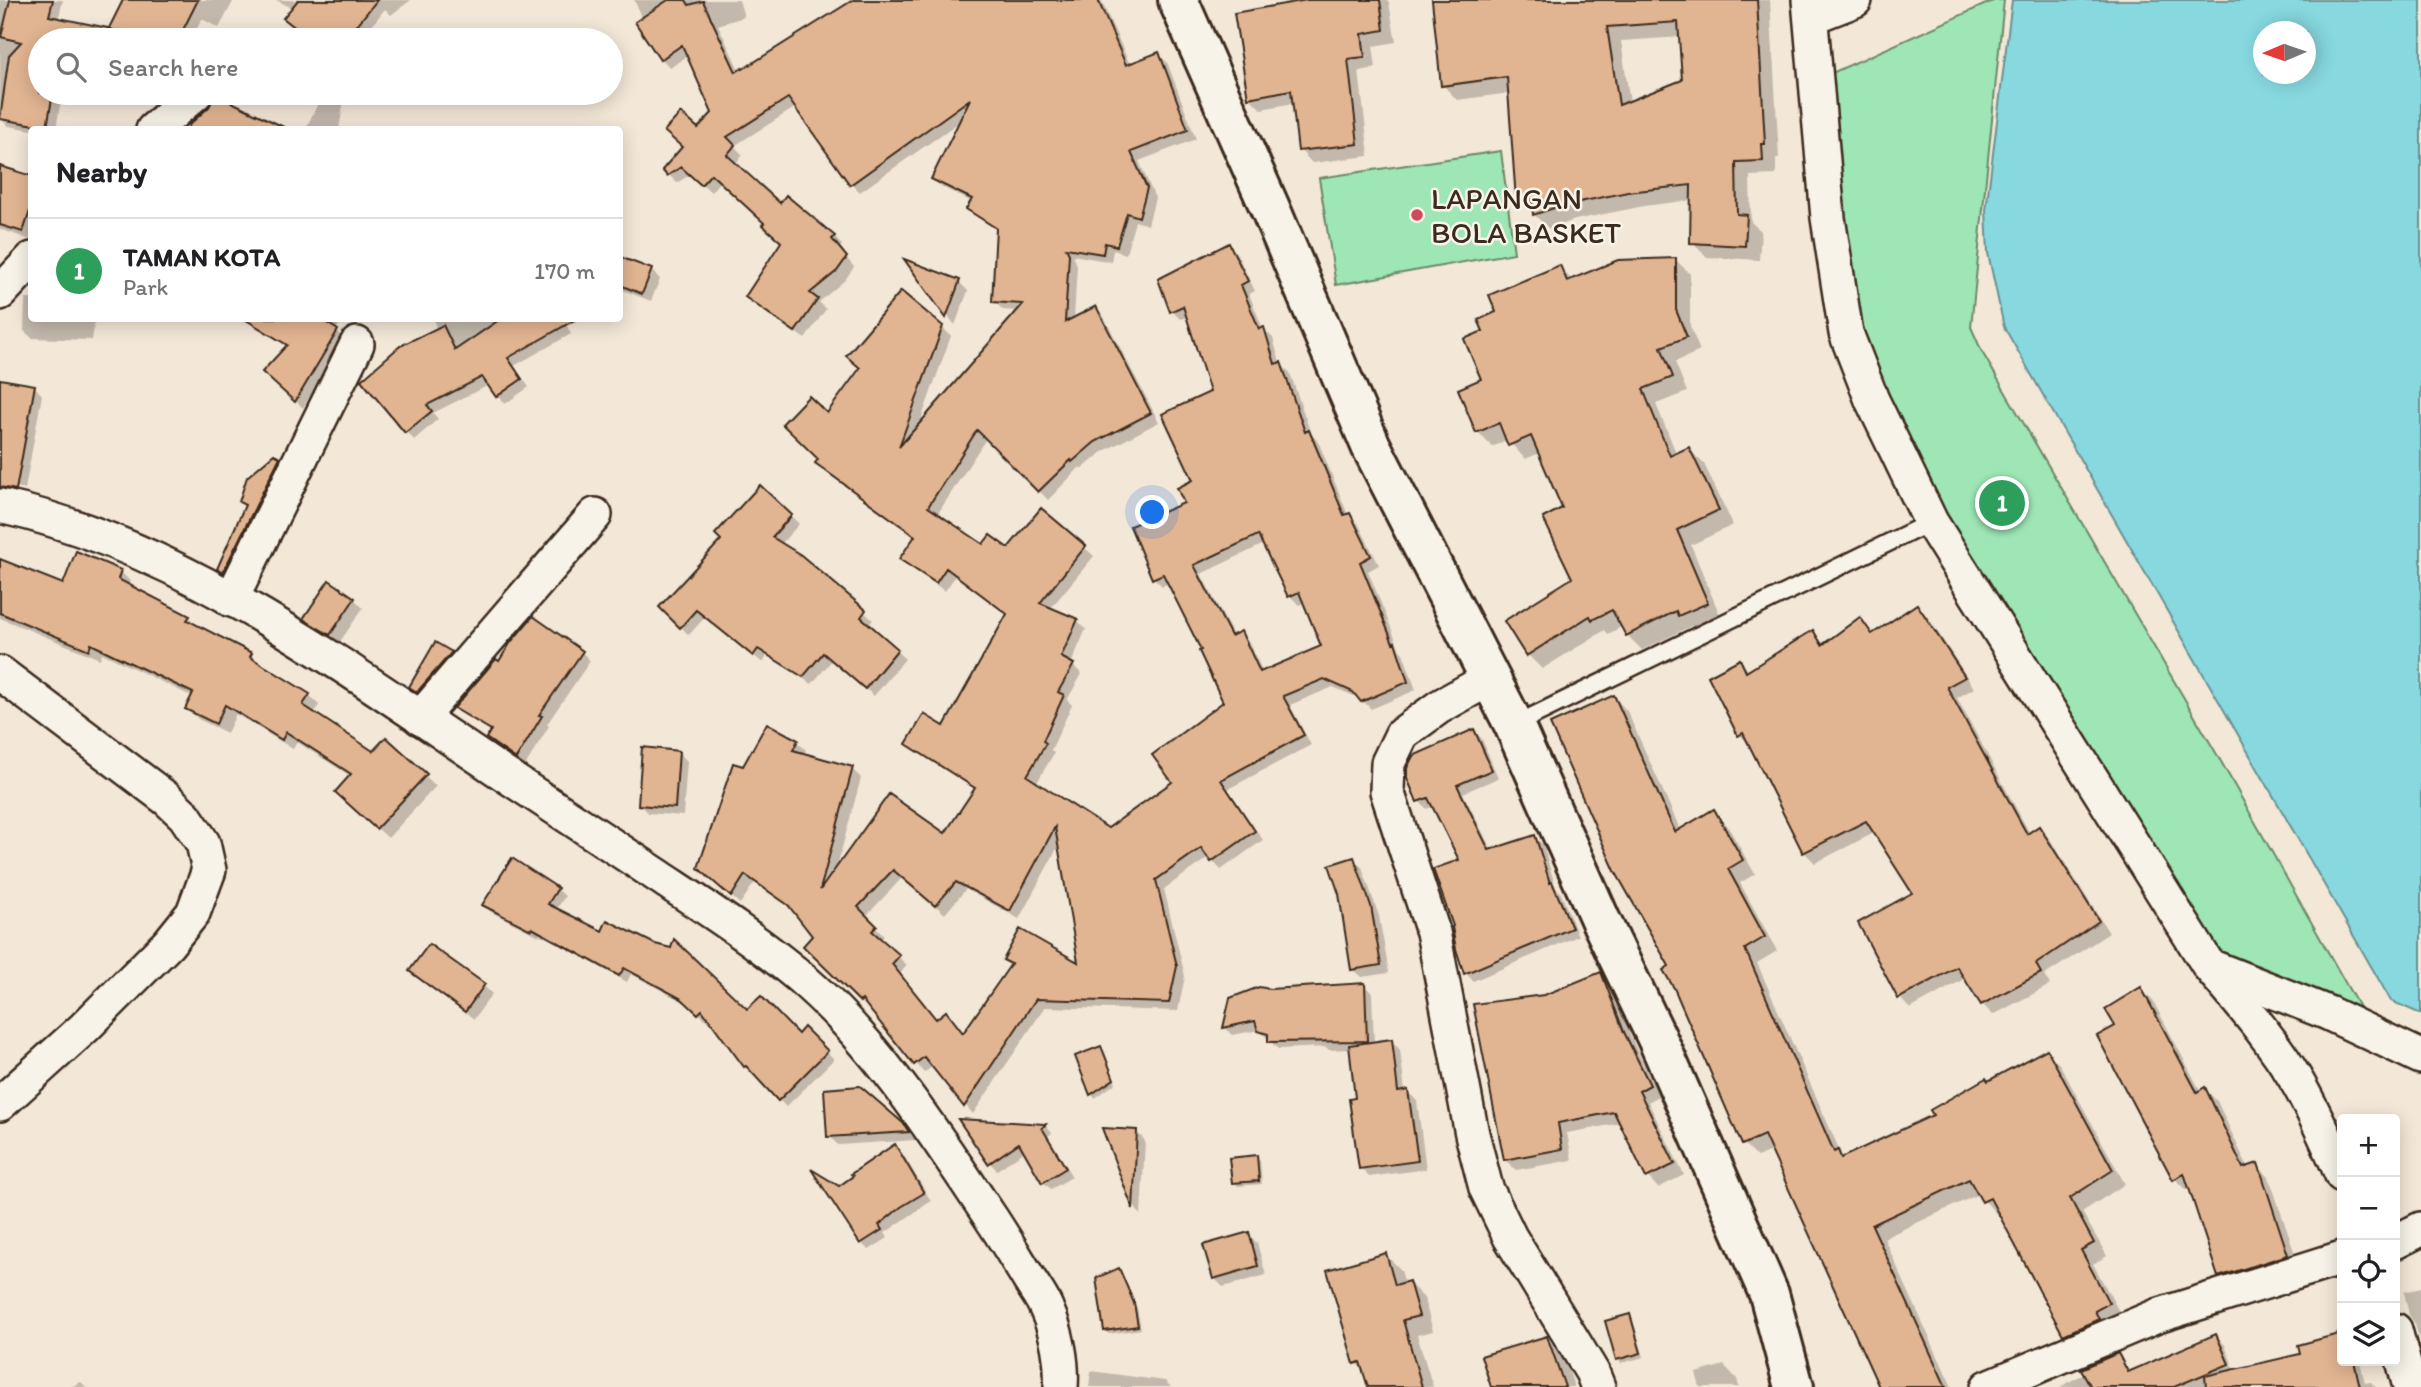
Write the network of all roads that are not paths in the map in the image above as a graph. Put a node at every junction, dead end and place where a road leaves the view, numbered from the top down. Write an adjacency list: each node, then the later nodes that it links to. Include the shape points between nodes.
1 (1178, 0): 14 (highway, via 1371,446)
2 (1855, 0): 3 (street)
3 (1810, 8): 11 (street, via 1828,218 1846,333 1872,400)
4 (182, 105): 5 (street)
5 (158, 126)
6 (28, 263): 7 (street)
7 (0, 293)
8 (357, 344): 12 (street)
9 (0, 506): 12 (street, via 94,534 172,566)
10 (595, 515): 15 (street)
11 (1931, 522): 16 (lane); 17 (street)
12 (231, 600): 15 (street)
13 (0, 673): 19 (street, via 167,799 203,843 209,870 193,913 168,944 85,1028)
14 (1489, 679): 16 (highway); 26 (street, via 1402,734 1388,763 1387,791 1433,932 1486,1188)
15 (419, 718): 25 (street, via 742,931 802,979 849,1026 919,1109 1047,1308)
16 (1514, 725): 27 (highway, via 1769,1294)
17 (2209, 966): 18 (street, via 2328,1013); 20 (street, via 2294,1077)
18 (2421, 1057)
19 (0, 1104)
20 (2337, 1164)
21 (2421, 1229): 22 (street)
22 (2399, 1240)
23 (2337, 1260): 28 (street, via 2157,1316)
24 (2400, 1348): 29 (street)
25 (1061, 1387)
26 (1598, 1387)
27 (1794, 1387)
28 (1988, 1387)
29 (2410, 1387)

